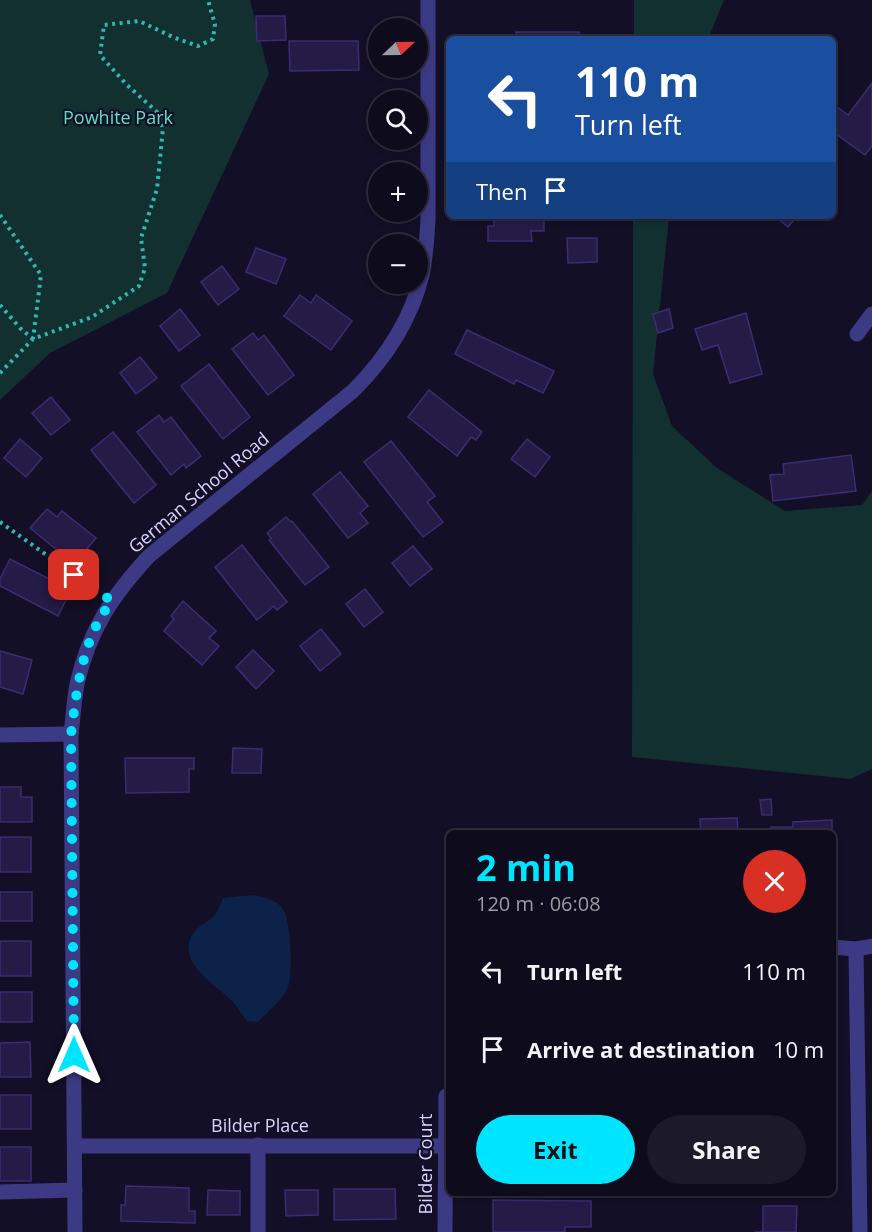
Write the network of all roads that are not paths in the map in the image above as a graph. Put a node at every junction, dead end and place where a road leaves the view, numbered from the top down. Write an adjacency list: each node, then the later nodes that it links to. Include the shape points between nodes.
1 (428, 0): 4 (street, German School Road, via 426,248 422,275 402,327 372,373 353,391 149,556 128,578 90,642 77,684)
2 (872, 314): 3 (street)
3 (857, 334)
4 (71, 734): 5 (street); 11 (street, German School Road)
5 (0, 735)
6 (872, 946): 8 (street)
7 (836, 947): 8 (street)
8 (856, 949): 18 (street)
9 (446, 1096): 12 (street, Bilder Court)
10 (258, 1145): 11 (street, Bilder Place); 12 (street, Bilder Place); 16 (street)
11 (75, 1146): 13 (street, German School Road)
12 (445, 1146): 17 (street, Bilder Court)
13 (75, 1190): 14 (street); 15 (street, German School Road)
14 (0, 1192)
15 (75, 1232)
16 (258, 1232)
17 (446, 1232)
18 (860, 1232)

